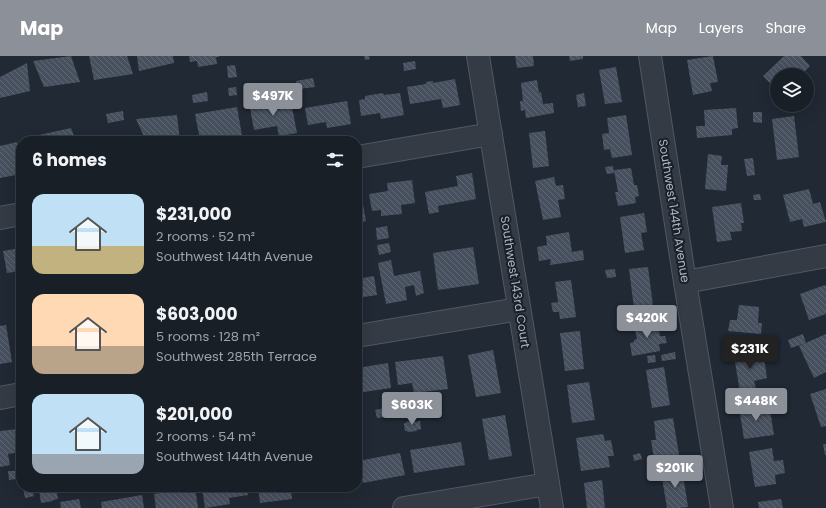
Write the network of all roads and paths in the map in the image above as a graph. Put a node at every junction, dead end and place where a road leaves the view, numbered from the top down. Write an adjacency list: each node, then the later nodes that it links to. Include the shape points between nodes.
1 (478, 56): 3 (street, Southwest 143rd Court)
2 (650, 56): 8 (street, Southwest 144th Avenue)
3 (491, 134): 4 (street); 9 (street, Southwest 143rd Court)
4 (362, 156)
5 (16, 215): 6 (street)
6 (0, 218)
7 (826, 256): 8 (street)
8 (685, 282): 16 (street, Southwest 144th Avenue)
9 (519, 309): 10 (street); 13 (street, Southwest 143rd Court)
10 (362, 335)
11 (16, 395): 12 (street)
12 (0, 398)
13 (548, 484): 14 (street); 15 (street, Southwest 143rd Court)
14 (404, 508)
15 (552, 508)
16 (722, 508)

